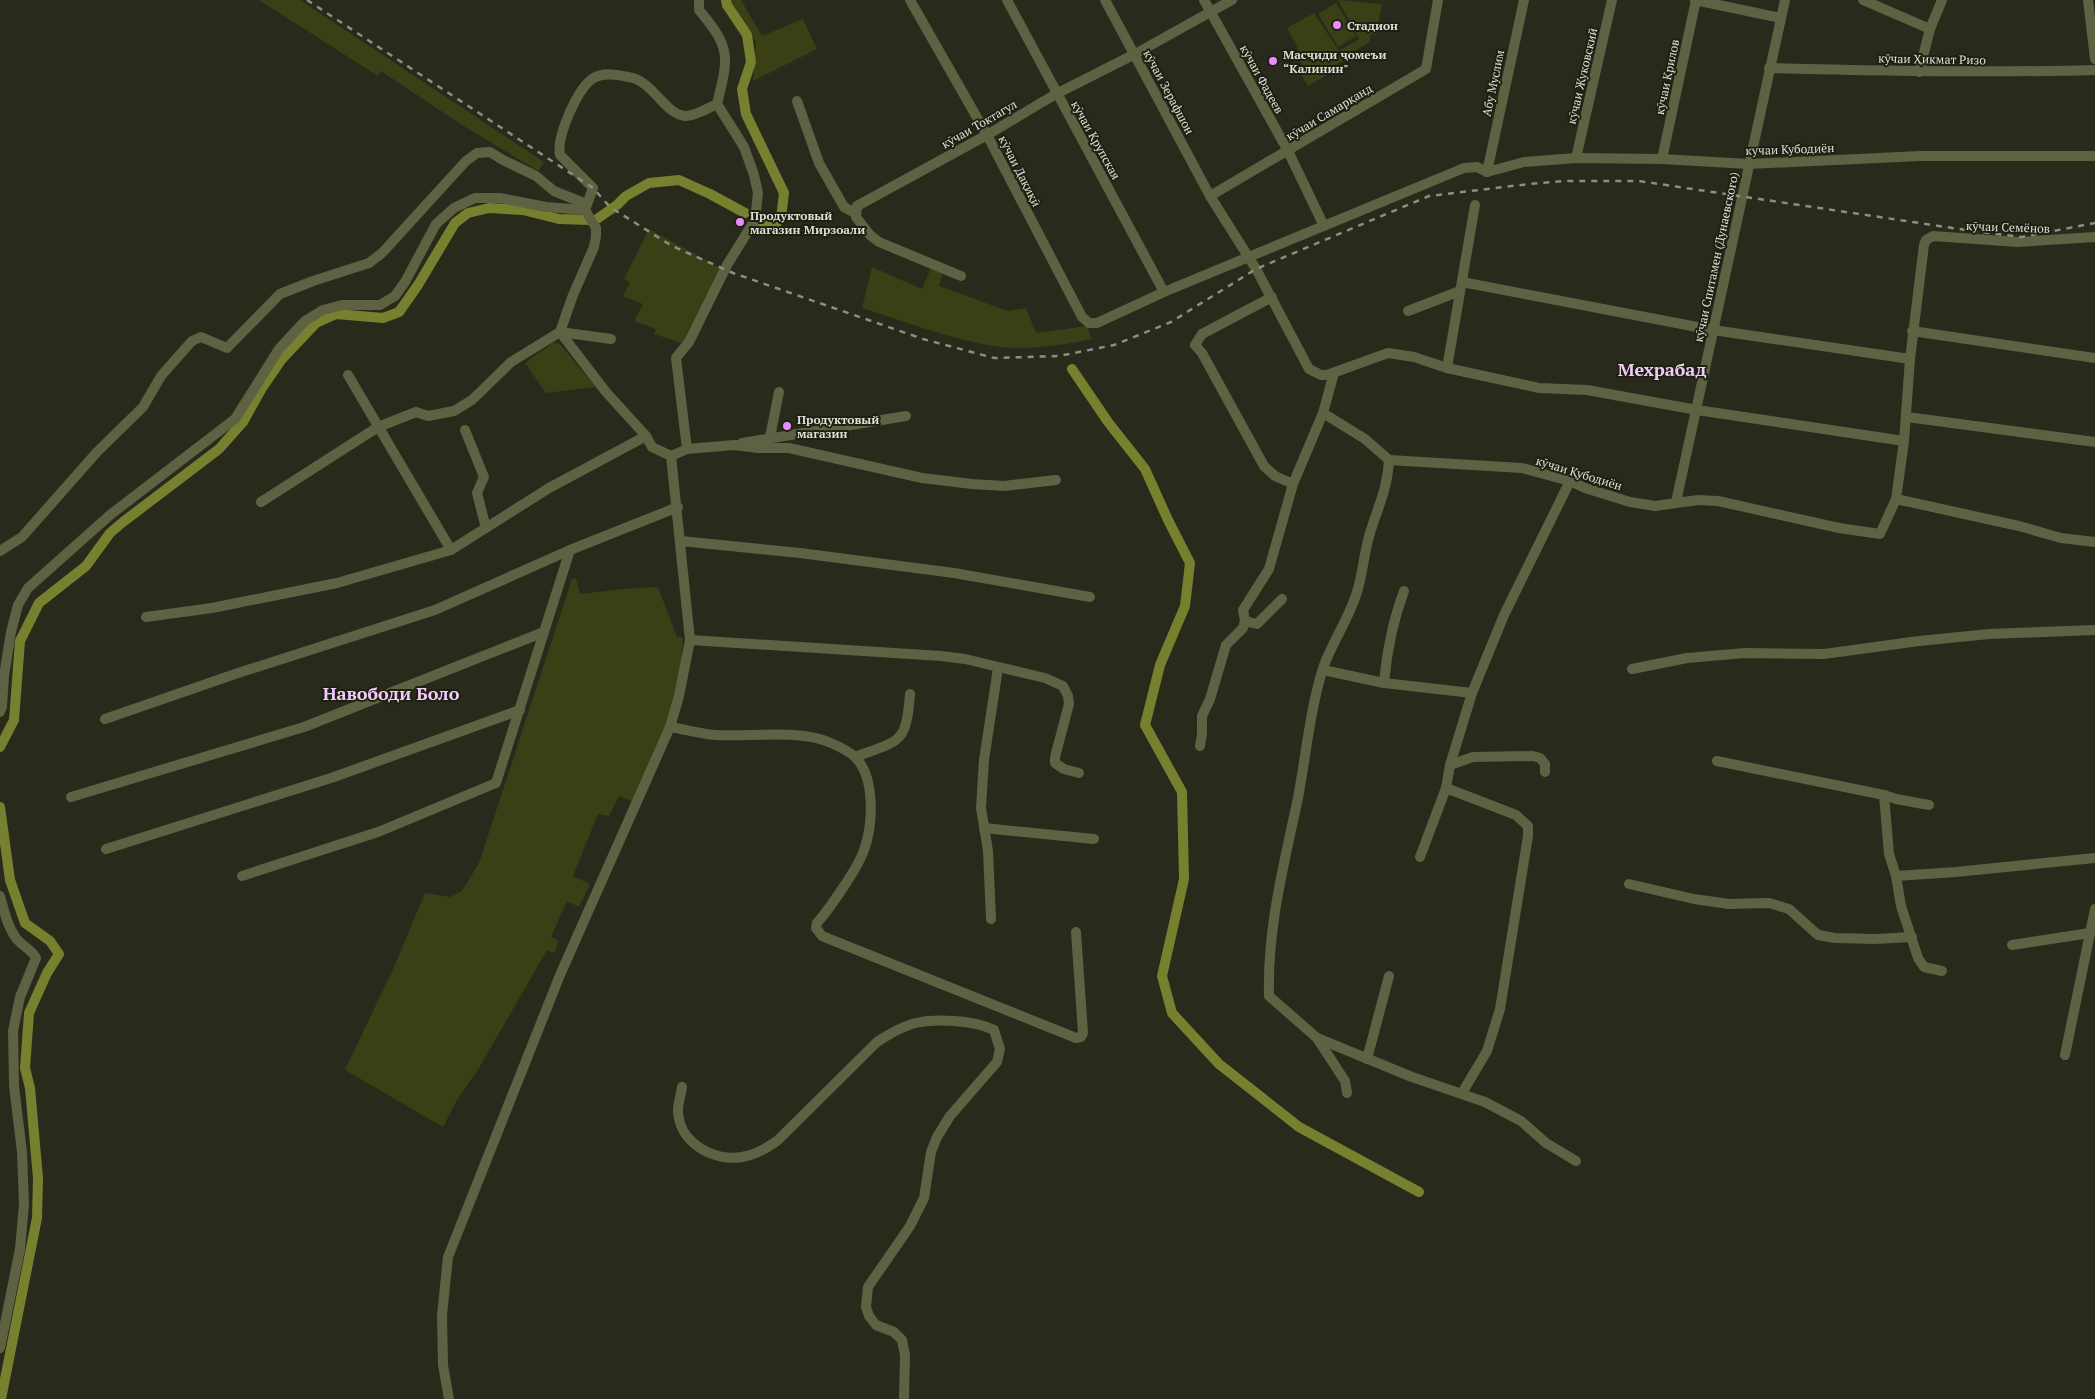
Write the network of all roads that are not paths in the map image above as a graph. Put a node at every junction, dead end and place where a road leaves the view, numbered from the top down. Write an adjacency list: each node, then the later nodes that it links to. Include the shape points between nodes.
1 (699, 0): 25 (street, via 699,10 725,48 725,71)
2 (910, 0): 26 (street, кӯчаи Дақиқӣ)
3 (1007, 0): 23 (street, кӯчаи Крупская)
4 (1105, 0): 18 (street, кӯчаи Зерафшон)
5 (1204, 0): 15 (street, кӯчаи Фадеев)
6 (1232, 0): 15 (street, кӯчаи Токтагул)
7 (1438, 0): 27 (street, кӯчаи Самарқанд, via 1426,69)
8 (1524, 0): 32 (street, Абу Муслим)
9 (1612, 0): 29 (street, кӯчаи Жуковский)
10 (1696, 0): 16 (street); 30 (street, кӯчаи Крилов)
11 (1785, 0): 16 (street, кӯчаи Спитамен (Дунаевского))
12 (1863, 0): 17 (street)
13 (1942, 0): 17 (street)
14 (2088, 0): 19 (street)
15 (1210, 12): 18 (street, кӯчаи Токтагул); 27 (street, кӯчаи Фадеев)
16 (1781, 18): 20 (street, кӯчаи Спитамен (Дунаевского))
17 (1930, 28): 22 (street)
18 (1135, 54): 23 (street, кӯчаи Токтагул); 33 (street, кӯчаи Зерафшон)
19 (2095, 59)
20 (1769, 68): 22 (street, кӯчаи Ҳикмат Ризо); 31 (street, кӯчаи Спитамен (Дунаевского))
21 (2095, 70): 22 (street, кӯчаи Ҳикмат Ризо)
22 (1919, 72)
23 (1056, 94): 26 (street, кӯчаи Токтагул); 42 (street, кӯчаи Крупская)
24 (797, 101): 36 (street, via 819,163 844,208)
25 (717, 104): 35 (street, via 684,116 672,111 649,87 634,78 605,74 592,78 568,115 559,149 560,155 593,188); 66 (street, via 744,147 758,193 755,220 727,265 689,342 676,358)
26 (987, 135): 36 (street, кӯчаи Токтагул, via 857,206); 42 (street, кӯчаи Дақиқӣ, via 1082,317 1090,323 1097,323)
27 (1288, 151): 33 (street, кӯчаи Самарқанд); 37 (street, кӯчаи Фадеев)
28 (2095, 156): 31 (street, кучаи Кубодиён, via 1920,156)
29 (1576, 158): 30 (street, кучаи Кубодиён); 32 (street, кучаи Кубодиён, via 1524,162)
30 (1662, 159): 31 (street, кучаи Кубодиён)
31 (1749, 164): 45 (street, кӯчаи Спитамен (Дунаевского))
32 (1487, 172): 37 (street, via 1478,167 1464,168)
33 (1210, 196): 39 (street)
34 (1475, 205): 41 (street)
35 (586, 207): 47 (street, via 596,228 594,247); 81 (street, via 490,152 476,152 382,253 368,263 280,294 226,348 201,337 192,341 162,376 143,407 97,452 22,537); 96 (street, via 554,208 500,198 475,198 454,208 436,224 395,296 380,305 342,305 323,310 305,321 279,349 235,419 110,515 28,588 18,605 11,632)
36 (855, 213): 40 (street, via 873,238)
37 (1324, 226): 39 (street)
38 (2095, 237): 46 (street, кӯчаи Семёнов, via 2018,242 1933,236 1924,245)
39 (1249, 258): 42 (street); 43 (street)
40 (961, 276)
41 (1461, 287): 44 (street); 45 (street); 51 (street)
42 (1164, 292)
43 (1272, 298): 52 (street, via 1309,369 1321,375); 71 (street, via 1202,334 1195,345 1264,466 1275,476)
44 (1408, 311)
45 (1713, 330): 50 (street); 55 (street, кӯчаи Спитамен (Дунаевского))
46 (1912, 331): 49 (street); 50 (street)
47 (560, 332): 48 (street); 59 (street, via 511,362 472,400 454,411 428,416 416,412); 61 (street, via 606,392)
48 (611, 339)
49 (2095, 358)
50 (1910, 359): 58 (street)
51 (1446, 368): 52 (street, via 1414,357 1388,353); 55 (street, via 1539,388 1587,390)
52 (1334, 373): 56 (street)
53 (348, 375): 59 (street)
54 (779, 392): 62 (street)
55 (1697, 410): 63 (street); 74 (street, кӯчаи Спитамен (Дунаевского))
56 (1323, 414): 68 (street, via 1365,439); 71 (street)
57 (906, 416): 62 (street)
58 (1907, 417): 63 (street); 64 (street)
59 (378, 426): 73 (street); 79 (street)
60 (465, 430): 76 (street, via 484,477 477,493)
61 (646, 436): 67 (street, via 652,447); 76 (street, via 549,488)
62 (770, 437): 65 (street)
63 (1904, 441): 72 (street)
64 (2095, 442)
65 (734, 445): 66 (street); 69 (street, via 789,448 922,478 972,484 1004,486)
66 (687, 449): 67 (street)
67 (671, 456): 75 (street)
68 (1388, 460): 70 (street, кӯчаи Қубодиён, via 1522,468); 92 (street, via 1388,480 1370,534 1357,593)
69 (1056, 480)
70 (1570, 481): 74 (street, кӯчаи Қубодиён, via 1644,505); 94 (street, via 1504,615)
71 (1293, 484): 86 (street, via 1274,556 1245,606)
72 (1896, 499): 74 (street, кӯчаи Қубодиён, via 1880,534 1838,528 1718,501); 78 (street, via 2009,523 2061,538)
73 (261, 502)
74 (1676, 502)
75 (678, 507): 77 (street); 80 (street)
76 (486, 528): 79 (street)
77 (681, 541): 83 (street, via 954,573); 89 (street)
78 (2095, 542)
79 (451, 550): 85 (street, via 337,583 212,608)
80 (570, 550): 88 (street); 98 (street, via 435,610)
81 (0, 552)
82 (1404, 591): 93 (street, via 1392,622)
83 (1090, 596)
84 (1282, 599): 86 (street, via 1257,624)
85 (146, 617)
86 (1245, 621): 100 (street, via 1243,628 1226,645 1202,716)
87 (2095, 630): 91 (street, via 1979,635 1824,654 1736,654 1687,658)
88 (544, 632): 97 (street); 108 (street, via 304,727)
89 (690, 640): 90 (street, via 941,656); 99 (street)
90 (998, 668): 105 (street, via 1045,678 1063,686 1069,704 1055,763); 110 (street, via 984,760 981,808)
91 (1632, 669)
92 (1323, 670): 93 (street); 127 (street, via 1284,858 1268,976 1269,996)
93 (1384, 683): 94 (street)
94 (1472, 693): 103 (street)
95 (910, 694): 101 (street, via 908,718 900,738)
96 (1, 707)
97 (520, 710): 112 (street, via 334,777); 115 (street, via 496,783 378,832)
98 (105, 719)
99 (670, 727): 101 (street, via 713,735 802,736 831,742); 135 (street, via 560,975 448,1257 442,1315 443,1365)
100 (1200, 746)
101 (855, 757): 121 (street, via 865,774 871,799 870,826 864,852 817,923 816,928 822,936 1076,1038 1083,1033)
102 (1718, 761): 107 (street)
103 (1450, 765): 104 (street, via 1473,757 1533,756 1545,764); 106 (street)
104 (1546, 772)
105 (1079, 773)
106 (1446, 788): 113 (street); 132 (street, via 1516,815 1528,826 1500,1009 1487,1051)
107 (1884, 795): 109 (street); 116 (street, via 1889,854)
108 (71, 797)
109 (1930, 805)
110 (984, 828): 111 (street); 120 (street)
111 (1094, 839)
112 (106, 849)
113 (1420, 857)
114 (2095, 858): 116 (street)
115 (242, 876)
116 (1896, 876): 123 (street, via 1901,906)
117 (1629, 884): 123 (street, via 1728,904 1769,903 1789,909 1818,935 1874,939)
118 (0, 896): 134 (street, via 16,938 36,958 20,997 13,1031 24,1204 20,1249)
119 (2095, 909): 122 (street)
120 (991, 919)
121 (1076, 932)
122 (2090, 933): 124 (street); 128 (street)
123 (1912, 937): 125 (street, via 1924,967)
124 (2012, 945)
125 (1942, 971)
126 (1389, 976): 129 (street)
127 (1316, 1038): 129 (street); 131 (street, via 1345,1082)
128 (2065, 1055)
129 (1367, 1059): 132 (street)
130 (682, 1087): 136 (street, via 678,1110 681,1128 690,1140 703,1151 720,1157 740,1158 762,1152 776,1141 877,1042 895,1031 914,1024 942,1021 982,1024 994,1030 1000,1049 997,1062 950,1116 937,1137 930,1152 924,1198 910,1226 868,1287 866,1307 869,1316 876,1325 894,1332 902,1340)
131 (1347, 1093)
132 (1462, 1094): 133 (street, via 1521,1121 1546,1143)
133 (1576, 1161)
134 (0, 1348)
135 (449, 1399)
136 (904, 1399)

